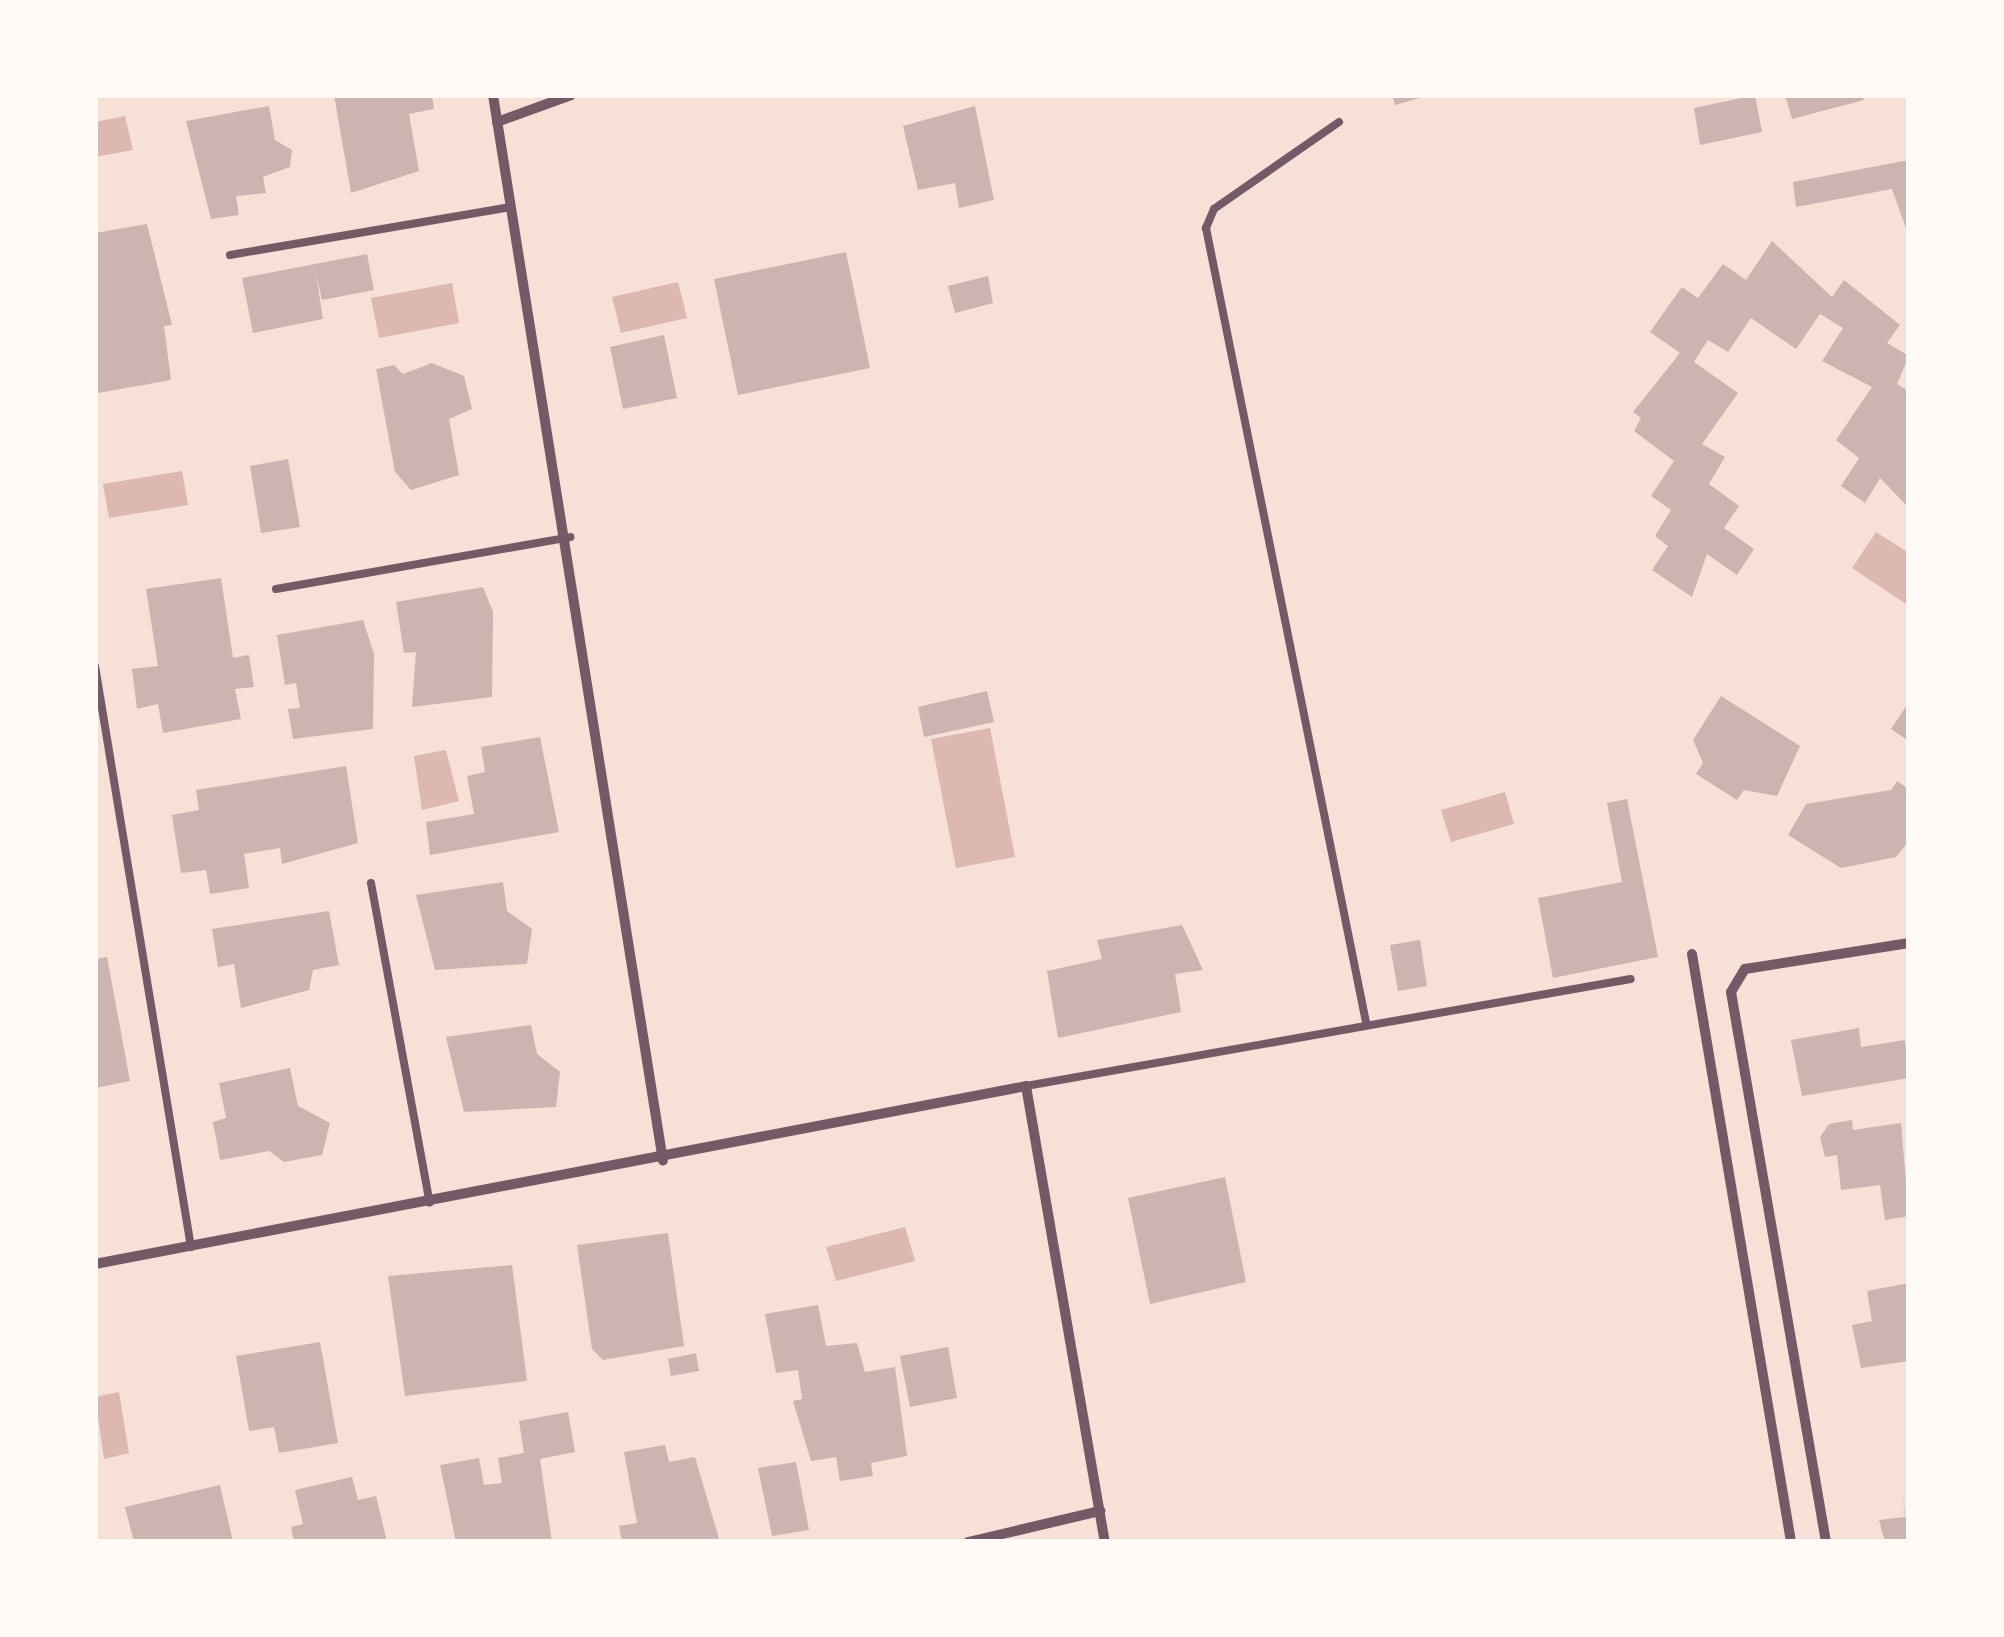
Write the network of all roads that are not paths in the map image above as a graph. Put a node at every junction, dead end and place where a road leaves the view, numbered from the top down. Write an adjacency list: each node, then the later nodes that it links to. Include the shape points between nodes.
1 (493, 95): 3 (street)
2 (571, 95): 3 (street)
3 (497, 122): 5 (street)
4 (1340, 122): 14 (lane, via 1214,209 1206,228)
5 (512, 206): 6 (lane); 7 (street)
6 (230, 254)
7 (570, 537): 8 (lane); 16 (street)
8 (276, 589)
9 (95, 666): 18 (lane)
10 (372, 883): 17 (lane)
11 (1909, 942): 24 (street, via 1745,969 1732,992)
12 (1692, 954): 23 (street)
13 (1630, 979): 14 (lane)
14 (1366, 1022): 15 (lane)
15 (1026, 1086): 16 (street); 20 (street)
16 (663, 1161): 17 (street)
17 (430, 1203): 18 (street)
18 (192, 1246): 19 (street)
19 (95, 1264)
20 (1100, 1511): 21 (street); 22 (street)
21 (968, 1542)
22 (1106, 1542)
23 (1791, 1542)
24 (1826, 1542)

